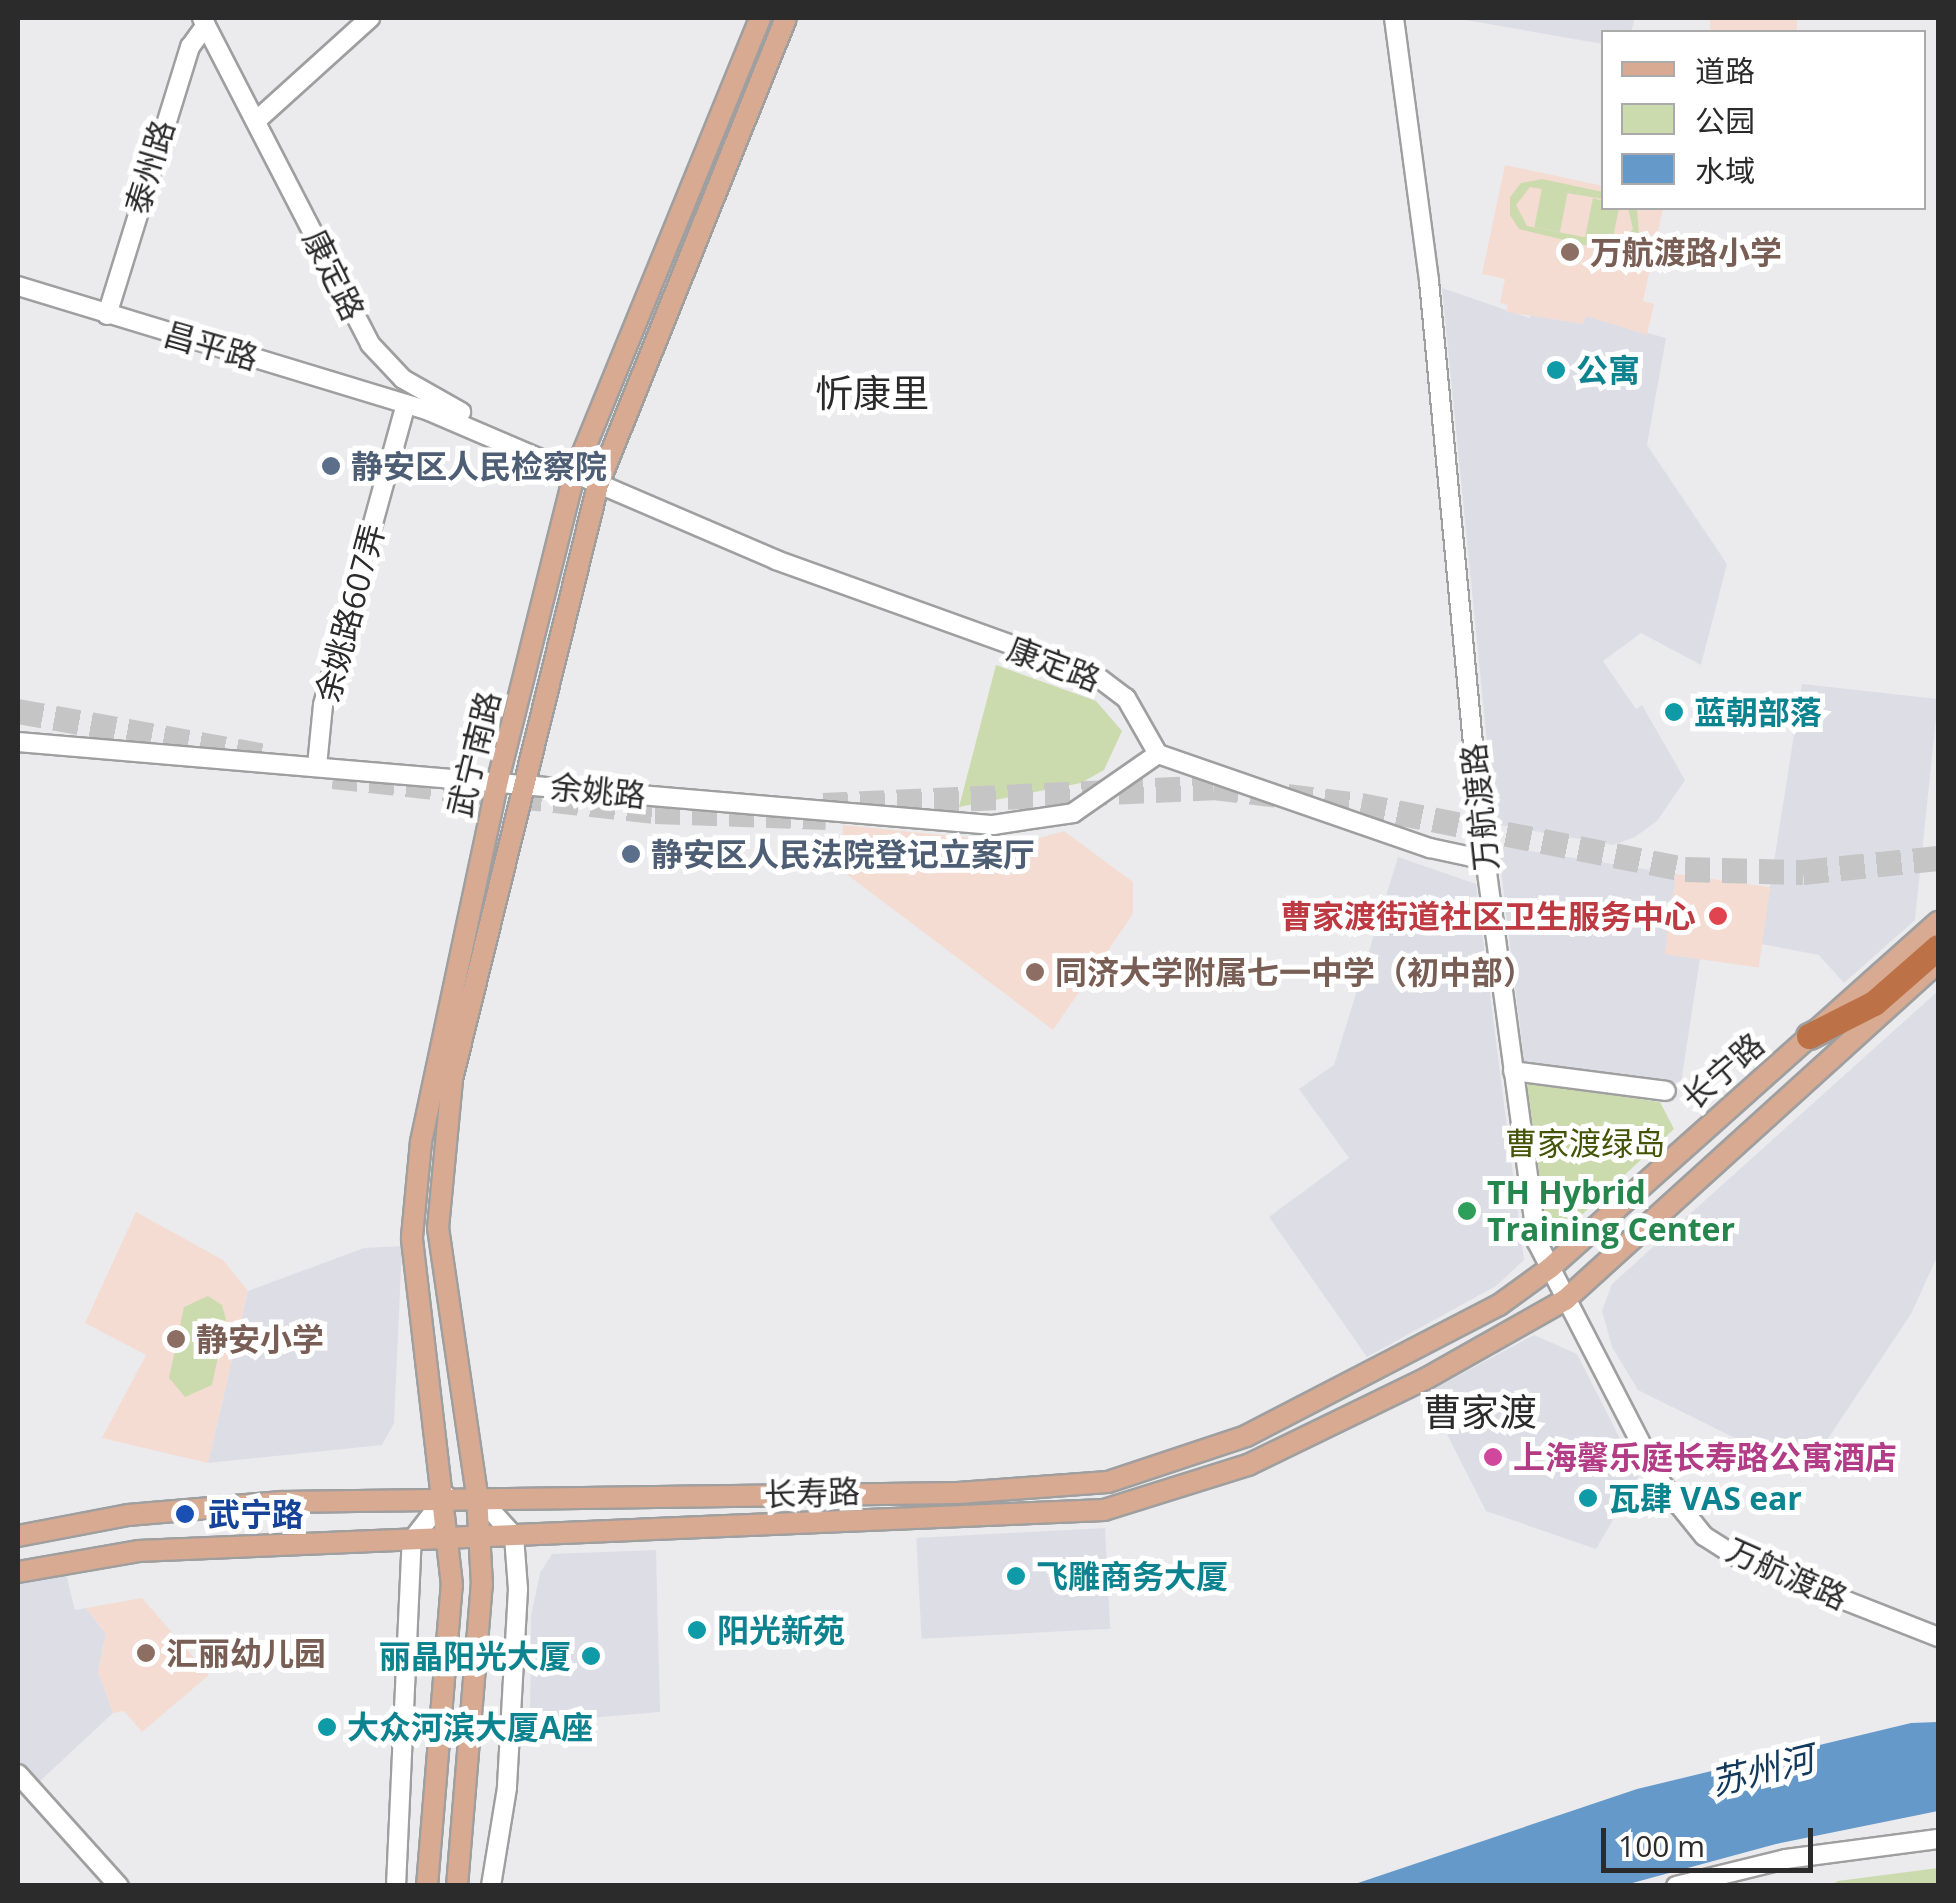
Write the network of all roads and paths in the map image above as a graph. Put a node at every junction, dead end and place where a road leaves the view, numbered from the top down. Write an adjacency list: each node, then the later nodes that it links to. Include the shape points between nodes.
1 (370, 18): 6 (street)
2 (760, 18): 10 (main road, 武宁南路)
3 (786, 18): 11 (main road, 武宁南路)
4 (1394, 18): 17 (street, 万航渡路, via 1429,281)
5 (204, 21): 6 (street, 康定路); 8 (street, 泰州路, via 190,47)
6 (256, 120): 10 (street, 康定路, via 355,321 384,360 443,404)
7 (18, 286): 8 (street, 昌平路)
8 (107, 316): 9 (street, 昌平路)
9 (406, 404): 10 (street, 康定路); 14 (street, 余姚路607弄, via 324,706)
10 (574, 474): 11 (street, 康定路); 15 (main road, 武宁南路)
11 (598, 485): 13 (street, 康定路, via 776,560 1096,676 1126,698); 16 (main road, 武宁南路)
12 (18, 742): 14 (street, 余姚路)
13 (1158, 754): 16 (street, 余姚路, via 1107,795 1035,824); 17 (street, via 1430,848)
14 (317, 766): 15 (street, 余姚路)
15 (498, 780): 16 (street, 余姚路); 26 (main road, 武宁南路, via 442,1031 412,1237)
16 (527, 783): 27 (main road, 武宁南路, via 440,1152 438,1228)
17 (1486, 860): 22 (street, 万航渡路)
18 (1938, 922): 21 (main road, 长宁路)
19 (1938, 947): 21 (highway, via 1874,1003)
20 (1938, 962): 25 (main road, 长宁路)
21 (1809, 1036): 24 (main road, 长宁路)
22 (1512, 1071): 23 (street); 24 (street, 万航渡路, via 1534,1228)
23 (1666, 1091)
24 (1550, 1268): 25 (street, 万航渡路); 27 (main road, 长寿路, via 1499,1305 1246,1436 1108,1482 958,1494)
25 (1565, 1300): 29 (main road, 长寿路, via 1427,1378 1248,1465 1104,1510); 34 (street, 万航渡路, via 1662,1484 1704,1536 1742,1560)
26 (446, 1496): 27 (main road, 长寿路); 28 (main road, 长寿路, via 128,1516); 30 (main road, 武宁南路); 32 (street)
27 (477, 1496): 29 (street); 31 (main road)
28 (18, 1536)
29 (514, 1536): 31 (main road, 长寿路); 41 (street, via 513,1703)
30 (451, 1537): 31 (main road, 长寿路); 32 (main road, 长寿路); 39 (main road)
31 (480, 1537): 40 (main road, via 482,1585)
32 (412, 1540): 33 (main road, 长寿路, via 138,1550); 38 (street)
33 (18, 1572)
34 (1938, 1637)
35 (18, 1774): 37 (street)
36 (1938, 1839): 42 (street, via 1786,1859)
37 (119, 1886)
38 (396, 1886)
39 (427, 1886)
40 (457, 1886)
41 (491, 1886)
42 (1676, 1886)

